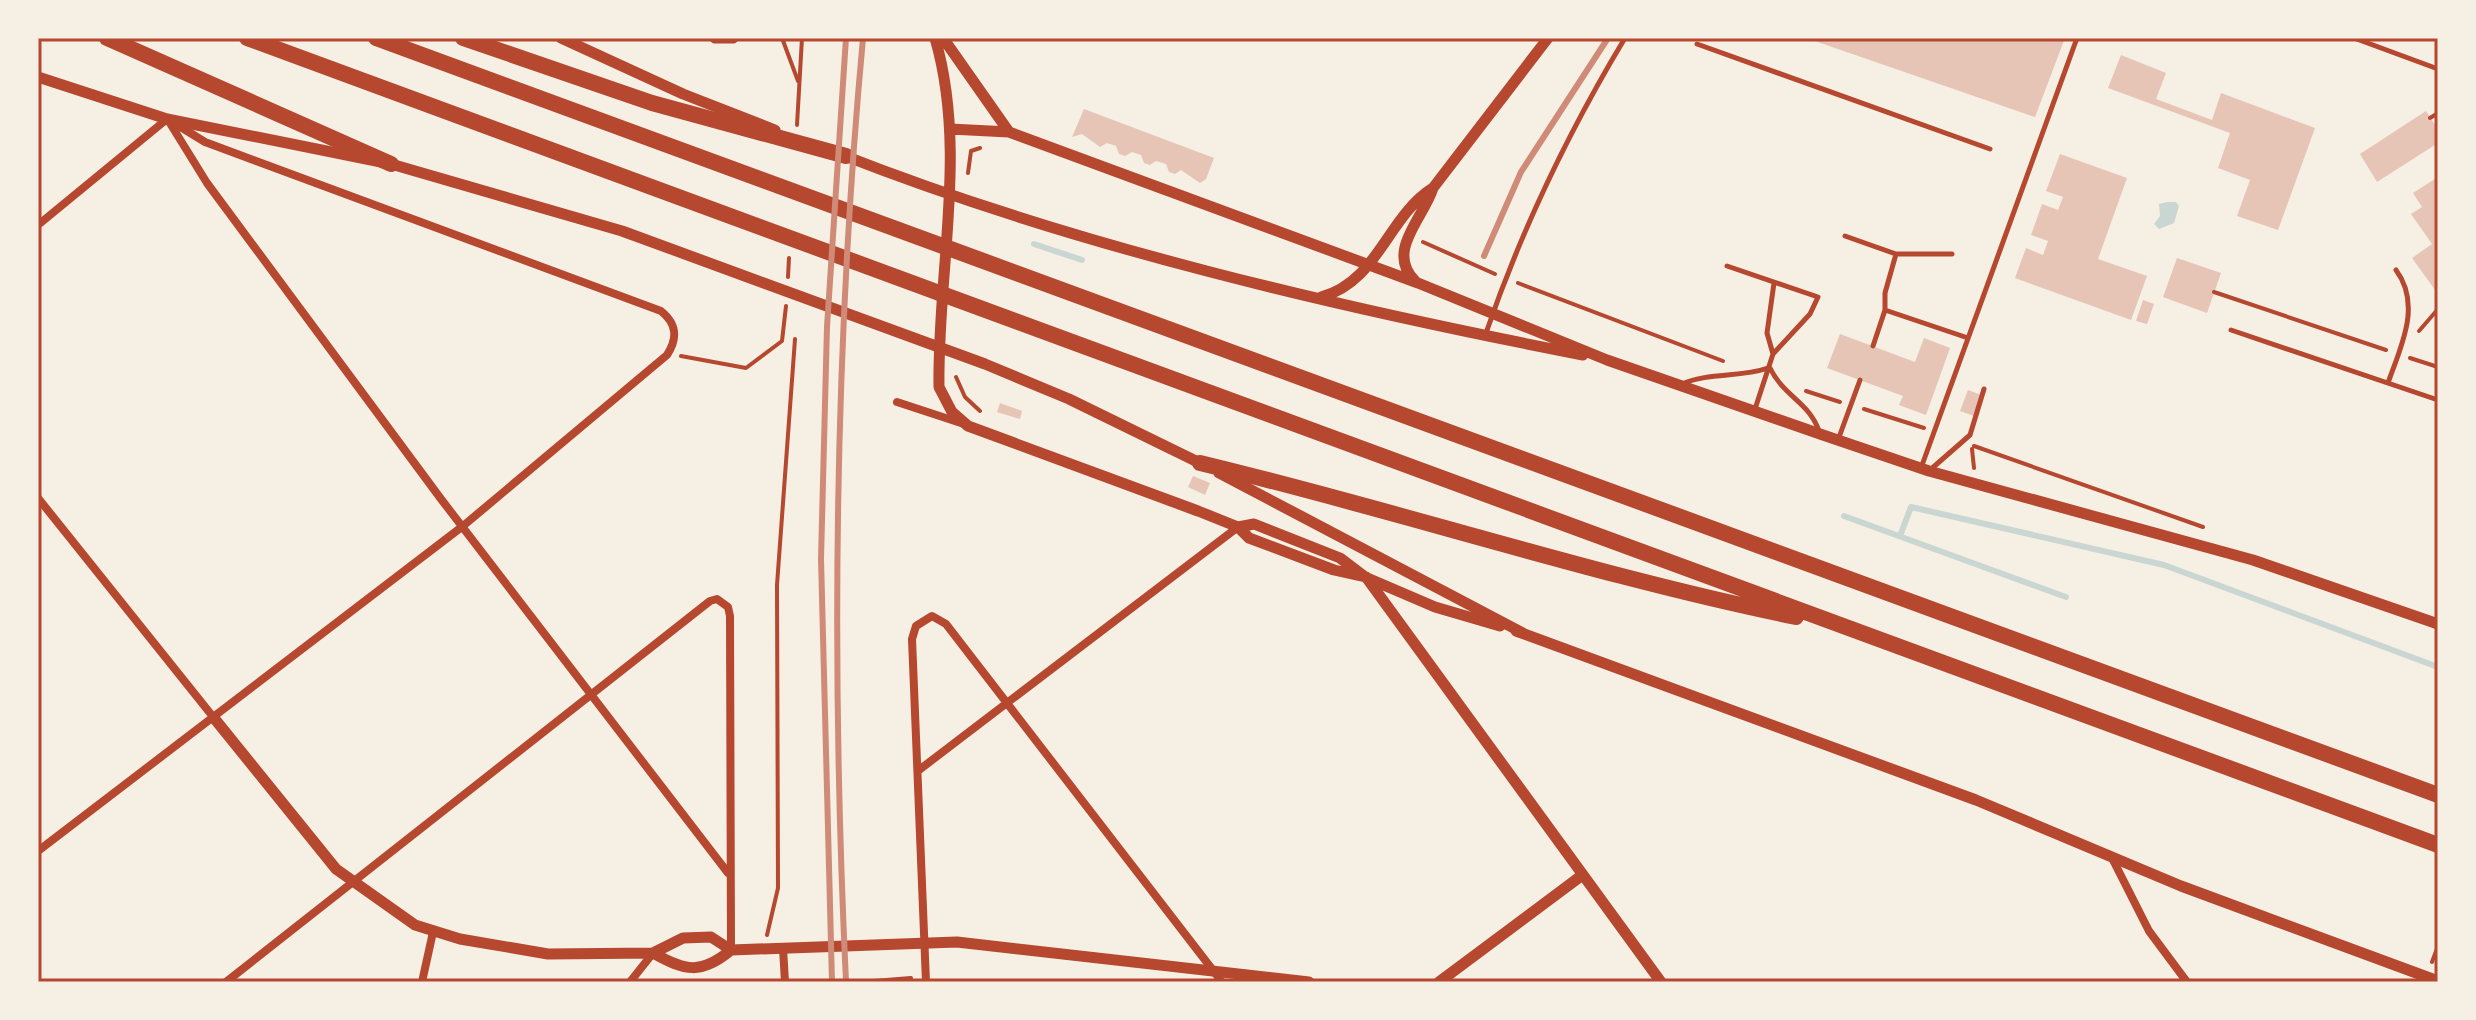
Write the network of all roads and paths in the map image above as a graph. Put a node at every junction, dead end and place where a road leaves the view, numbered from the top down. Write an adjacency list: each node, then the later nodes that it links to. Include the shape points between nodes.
1 (107, 38): 30 (highway)
2 (247, 38): 81 (highway)
3 (376, 38): 87 (highway)
4 (463, 38): 29 (highway, via 652,103)
5 (561, 38): 29 (street, via 683,94)
6 (715, 38): 7 (street)
7 (733, 38)
8 (782, 38): 21 (path)
9 (802, 38): 21 (path)
10 (935, 38): 25 (street, via 944,66)
11 (943, 38): 27 (street)
12 (1548, 38): 32 (street)
13 (1625, 38): 48 (lane, via 1591,94 1507,271)
14 (2077, 38): 51 (lane)
15 (2354, 38): 18 (lane)
16 (2379, 38): 18 (lane)
17 (1697, 44): 28 (lane)
18 (2376, 46): 19 (lane)
19 (2438, 69)
20 (38, 77): 24 (street)
21 (799, 84): 26 (path)
22 (2438, 113): 23 (path)
23 (2430, 118)
24 (167, 119): 30 (street); 33 (street); 56 (street, via 205,142 661,311 675,326); 77 (street, via 207,183)
25 (950, 129): 27 (street); 69 (street, via 939,366 944,401)
26 (796, 131)
27 (1009, 132): 31 (path, via 971,151); 38 (street)
28 (1990, 149)
29 (846, 156): 45 (street, via 1083,238)
30 (391, 164): 73 (street, via 622,231 901,332 1069,399)
31 (967, 179)
32 (1433, 188): 38 (street, via 1418,197); 42 (street, via 1404,246 1405,266)
33 (38, 225)
34 (1845, 236): 36 (lane)
35 (789, 252): 41 (path)
36 (1896, 254): 37 (lane); 47 (lane)
37 (1952, 254)
38 (1368, 266): 42 (street); 45 (street, via 1348,286)
39 (1727, 266): 43 (lane)
40 (2396, 270): 55 (lane, via 2408,296 2406,333)
41 (788, 283)
42 (1418, 283): 48 (street)
43 (1774, 283): 54 (lane, via 1767,333); 54 (lane, via 1818,297 1810,314)
44 (2214, 292): 55 (path)
45 (1321, 297): 50 (street)
46 (787, 298): 56 (path, via 782,341 746,368)
47 (1885, 310): 51 (lane); 53 (lane)
48 (1493, 312): 50 (lane); 57 (street)
49 (2231, 330): 62 (lane)
50 (1485, 335): 57 (street)
51 (1968, 338): 74 (lane)
52 (795, 339): 97 (path, via 777,585 778,888)
53 (1873, 346)
54 (1773, 354): 58 (lane)
55 (2398, 354): 59 (path); 62 (lane)
56 (667, 355): 77 (street)
57 (1607, 360): 63 (street)
58 (1769, 367): 63 (lane); 67 (lane); 70 (lane, via 1784,392 1814,416)
59 (2438, 367)
60 (955, 372): 68 (path, via 965,397)
61 (1860, 380): 72 (lane)
62 (2388, 383): 65 (lane)
63 (1682, 384): 67 (street)
64 (1984, 389): 71 (lane)
65 (2438, 400)
66 (897, 402): 69 (street)
67 (1755, 409): 70 (street)
68 (988, 414)
69 (968, 426): 78 (street)
70 (1820, 434): 72 (street)
71 (1970, 435): 74 (lane); 75 (path)
72 (1838, 440): 74 (street)
73 (1200, 463): 81 (highway, via 1669,591); 82 (street)
74 (1925, 470): 75 (street)
75 (1976, 484): 80 (street, via 2253,560)
76 (38, 498): 85 (street)
77 (463, 526): 83 (street); 85 (street)
78 (1238, 527): 79 (street, via 1249,538); 84 (street)
79 (1365, 577): 82 (street, via 1435,607); 92 (street)
80 (2438, 624)
81 (1849, 628): 88 (highway)
82 (1523, 633): 90 (street)
83 (590, 693): 91 (street); 91 (street, via 710,601 724,601 730,616); 93 (street)
84 (1006, 704): 86 (street); 86 (street, via 946,624 932,616 916,626 912,639); 100 (street)
85 (214, 718): 89 (street); 93 (street, via 336,869)
86 (919, 770): 95 (street)
87 (2438, 795)
88 (2438, 845)
89 (38, 851)
90 (2109, 853): 102 (street, via 2181,886); 111 (street, via 2149,931)
91 (728, 873): 98 (street)
92 (1581, 876): 109 (street); 110 (street)
93 (354, 884): 94 (street); 103 (street)
94 (433, 932): 99 (street, via 548,954); 104 (street)
95 (924, 942): 96 (street); 100 (street); 101 (street)
96 (783, 948): 97 (street); 106 (street)
97 (765, 949): 98 (street)
98 (731, 950): 99 (street, via 711,937 683,938); 99 (street, via 712,966 680,968)
99 (653, 953): 105 (street)
100 (1218, 977): 108 (street)
101 (926, 980): 107 (path)
102 (2438, 981)
103 (226, 982)
104 (422, 982)
105 (630, 982)
106 (785, 982)
107 (861, 982)
108 (1309, 982)
109 (1439, 982)
110 (1661, 982)
111 (2187, 982)

